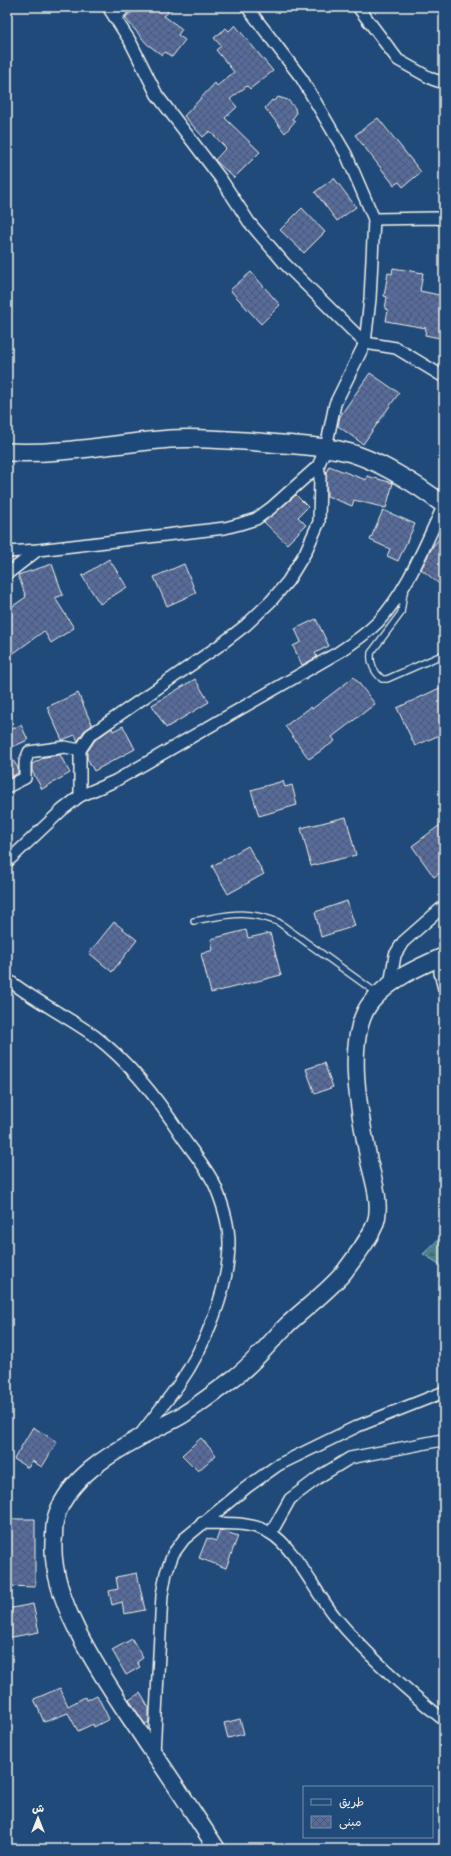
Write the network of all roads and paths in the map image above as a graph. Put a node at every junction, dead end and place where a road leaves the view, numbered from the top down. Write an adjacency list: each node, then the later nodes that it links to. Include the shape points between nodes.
1 (108, 7): 5 (street)
2 (125, 7): 5 (street)
3 (247, 7): 7 (street, via 302,79 346,154)
4 (358, 7): 6 (street, via 398,60)
5 (115, 18): 9 (street, via 130,41 158,96 222,179 249,222 285,264)
6 (444, 83)
7 (374, 219): 8 (street); 9 (street)
8 (444, 219)
9 (365, 343): 10 (street, via 396,348); 11 (street, via 335,404)
10 (444, 377)
11 (326, 448): 12 (main road, via 223,439 171,439 35,454); 13 (street); 14 (main road, via 362,457 425,490)
12 (7, 452)
13 (318, 466): 15 (street, via 256,519 240,524 225,528); 20 (street, via 319,522 288,582 246,625 220,646 90,735)
14 (444, 505): 18 (street)
15 (38, 550): 16 (street); 17 (street)
16 (7, 552)
17 (7, 574)
18 (407, 578): 19 (lane, via 401,613 371,653 370,660 382,679 387,679); 22 (street, via 378,622 339,652 114,781)
19 (442, 655)
20 (80, 750): 21 (street, via 65,747 29,752 25,762 25,778); 22 (street)
21 (7, 787)
22 (80, 796): 23 (street)
23 (7, 862)
24 (444, 906): 29 (street, via 403,942 395,956)
25 (194, 921): 29 (lane, via 240,913 260,915 278,922)
26 (442, 957): 28 (street, via 440,973); 29 (main road, via 414,969)
27 (8, 981): 31 (street, via 95,1037 132,1070 169,1116 216,1186 225,1213 229,1243 226,1272 213,1316 200,1349 179,1384)
28 (444, 989)
29 (384, 990): 31 (main road, via 371,1002 360,1025 356,1051 360,1108 376,1190 377,1218 366,1240 343,1273 238,1375 183,1415)
30 (444, 1392): 33 (street, via 358,1426 278,1465)
31 (137, 1438): 36 (main road, via 90,1469 66,1496 57,1515 53,1540 54,1563 70,1615 83,1641)
32 (442, 1440): 34 (street, via 350,1458 290,1499)
33 (202, 1523): 34 (street, via 250,1526); 36 (street, via 184,1539 173,1554 166,1573 162,1595)
34 (271, 1533): 35 (street, via 285,1546 321,1599 355,1640 391,1676)
35 (444, 1720)
36 (154, 1754): 37 (main road)
37 (218, 1849)

